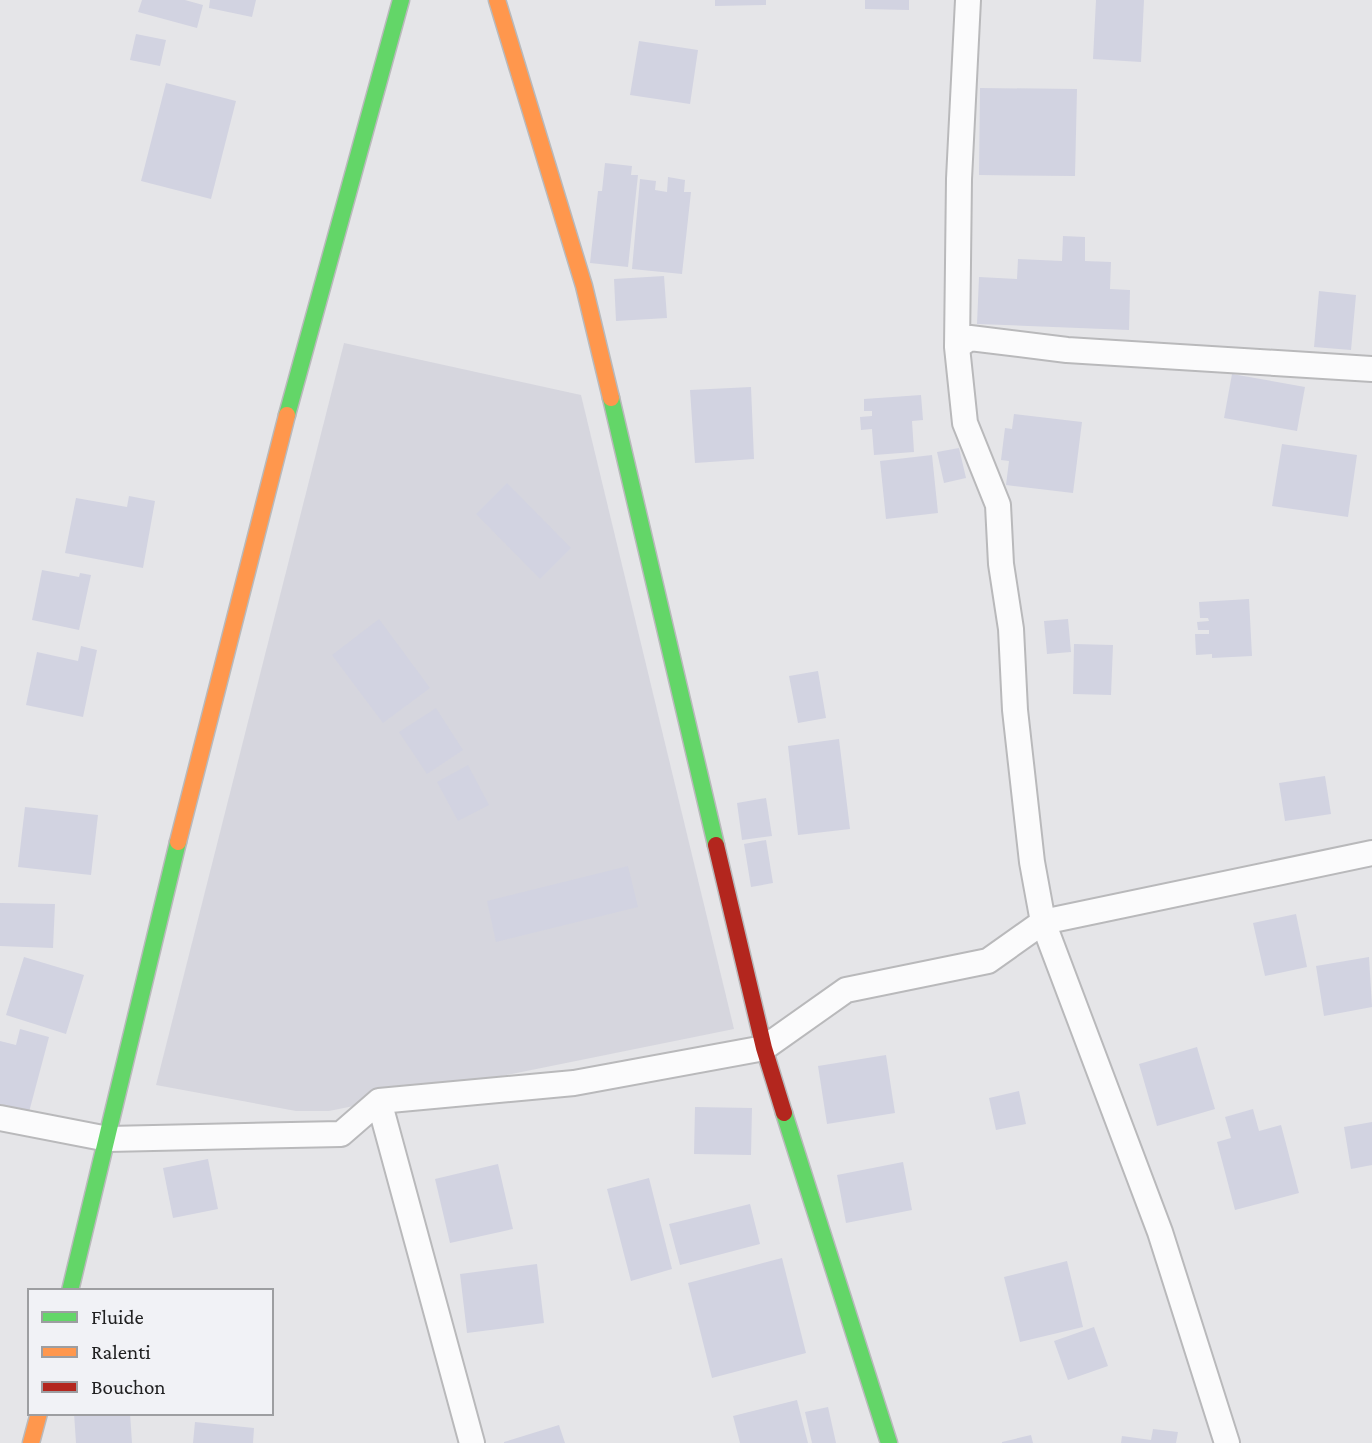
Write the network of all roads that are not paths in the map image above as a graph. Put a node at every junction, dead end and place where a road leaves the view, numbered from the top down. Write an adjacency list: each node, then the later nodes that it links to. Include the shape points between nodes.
1 (401, 0): 11 (main road, via 210,706)
2 (497, 0): 8 (main road, via 584,286)
3 (968, 0): 4 (street)
4 (957, 347): 5 (street, via 970,338 1067,350); 7 (street, via 965,423 998,505 1015,710)
5 (1372, 369)
6 (1371, 852): 7 (street)
7 (1043, 922): 8 (street, via 988,961 846,990); 17 (street, via 1160,1232)
8 (764, 1048): 9 (street, via 574,1083); 16 (main road)
9 (379, 1101): 11 (street, via 341,1134); 15 (street)
10 (0, 1118): 11 (street)
11 (108, 1139): 12 (main road)
12 (70, 1289)
13 (38, 1415): 14 (main road)
14 (31, 1443)
15 (472, 1443)
16 (889, 1443)
17 (1227, 1443)

